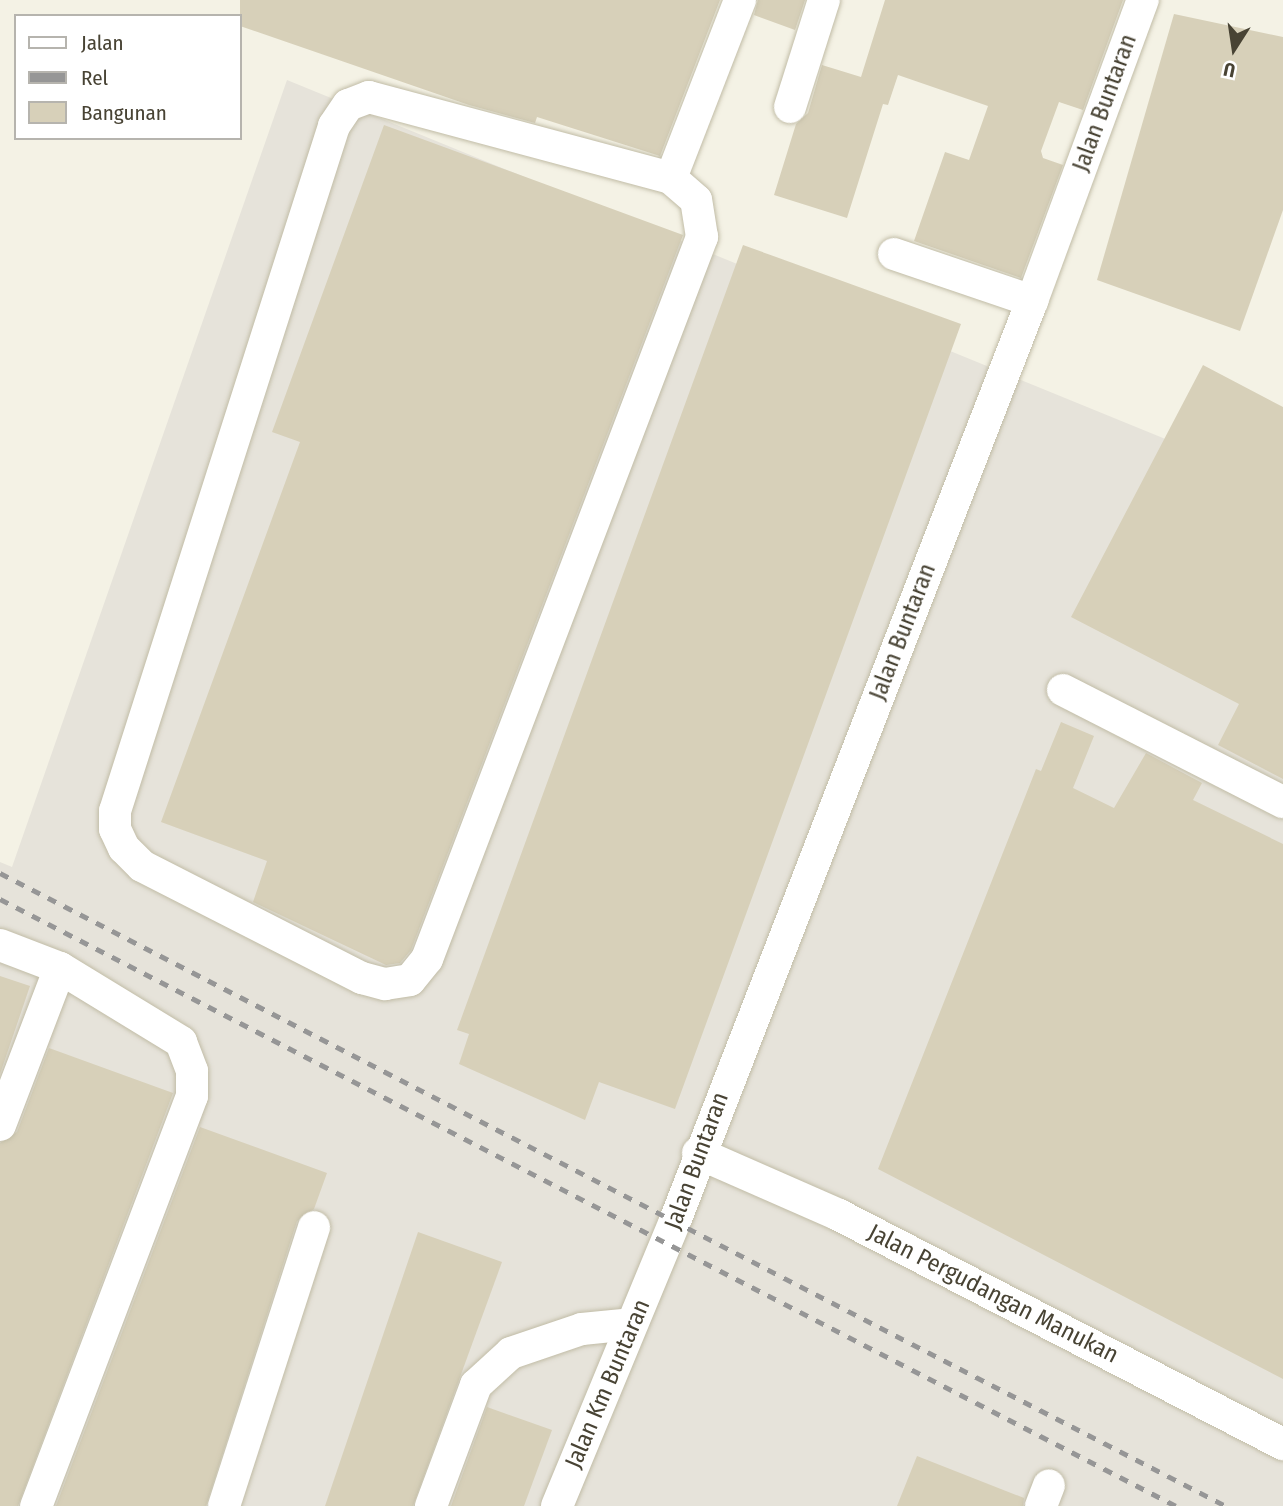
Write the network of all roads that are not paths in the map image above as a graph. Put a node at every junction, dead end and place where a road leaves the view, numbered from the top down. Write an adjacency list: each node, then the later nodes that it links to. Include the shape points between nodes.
1 (740, 0): 5 (street)
2 (824, 0): 4 (street)
3 (1143, 0): 7 (street, Jalan Buntaran)
4 (790, 107)
5 (671, 178): 5 (street, via 696,200 702,237 427,959 410,980 385,984 362,978 142,866 124,848 115,829 115,811 334,125 348,105 369,97)
6 (894, 254): 7 (street)
7 (1032, 301): 13 (street, Jalan Buntaran)
8 (1063, 690): 9 (street)
9 (1283, 802)
10 (0, 945): 11 (street)
11 (60, 968): 12 (street); 18 (street, via 181,1042 192,1071 191,1096)
12 (0, 1125)
13 (698, 1153): 15 (street, Jalan Buntaran); 17 (street, Jalan Pergudangan Manukan, via 839,1215)
14 (314, 1227): 19 (street)
15 (659, 1263): 16 (street, Jalan Km Buntaran)
16 (631, 1324): 20 (street, via 582,1329 511,1353 476,1385); 21 (street, Jalan Km Buntaran)
17 (1283, 1444)
18 (36, 1506)
19 (223, 1506)
20 (431, 1506)
21 (557, 1506)

